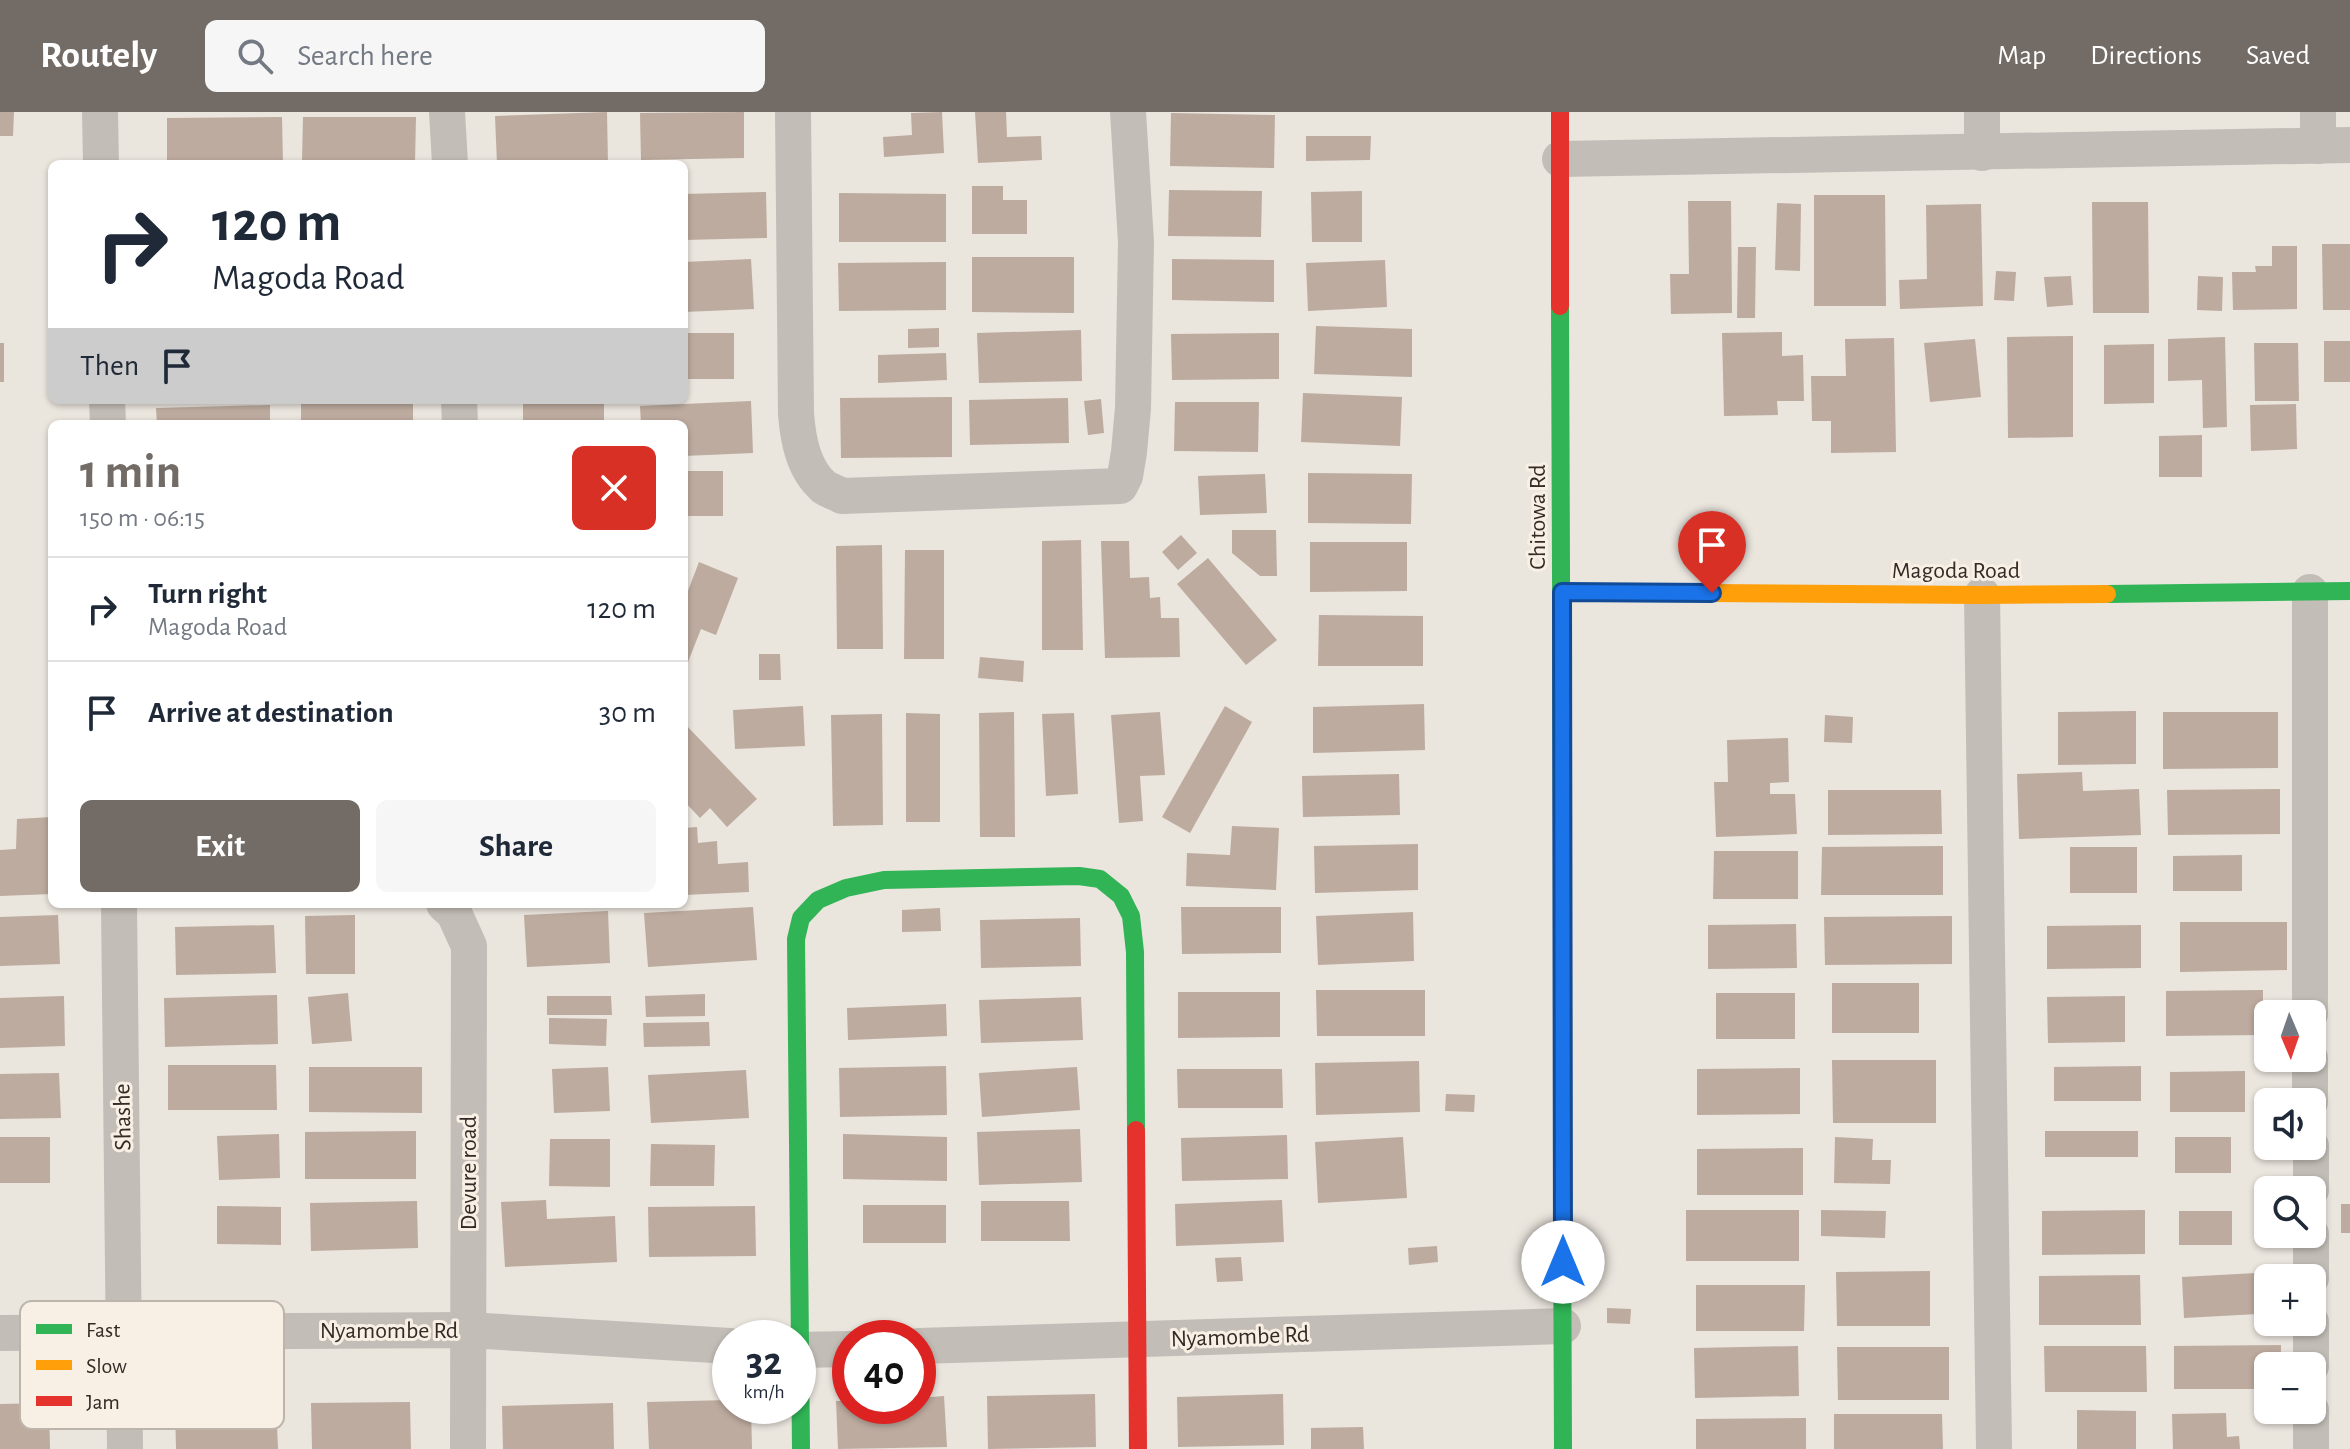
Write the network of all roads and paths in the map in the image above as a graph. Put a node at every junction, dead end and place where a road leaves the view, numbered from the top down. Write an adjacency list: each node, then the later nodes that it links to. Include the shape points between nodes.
1 (100, 112): 10 (street)
2 (447, 112): 11 (street)
3 (793, 112): 4 (street, via 799,443 824,487 842,496 1120,486 1129,452 1136,242)
4 (1128, 112)
5 (1560, 112): 9 (street, Chitowa Rd)
6 (1982, 112): 8 (street)
7 (2328, 134): 8 (street)
8 (1982, 153): 9 (street)
9 (1560, 159): 13 (street, Chitowa Rd)
10 (101, 160)
11 (450, 160)
12 (2350, 591): 14 (street, Magoda Road)
13 (1562, 592): 15 (street, Magoda Road); 21 (street, Chitowa Rd)
14 (2310, 592): 15 (street, Magoda Road); 18 (street)
15 (1982, 595): 35 (street)
16 (119, 908): 19 (street, Shashe)
17 (448, 908): 22 (street, Devure road, via 469,946)
18 (2310, 1000)
19 (125, 1301)
20 (799, 1320): 26 (street, via 796,939 801,918 818,900 884,880 1079,876 1100,879 1121,896 1131,916)
21 (1563, 1326): 26 (street, Nyamombe Rd); 34 (street, Chitowa Rd)
22 (468, 1330): 23 (street, Nyamombe Rd); 27 (street, Nyamombe Rd); 31 (street, Devure road)
23 (284, 1331)
24 (0, 1333): 25 (street, Nyamombe Rd)
25 (20, 1333)
26 (1139, 1339): 28 (street, Nyamombe Rd); 33 (street)
27 (712, 1345)
28 (936, 1345)
29 (800, 1424): 32 (street)
30 (2311, 1424): 36 (street)
31 (468, 1449)
32 (801, 1449)
33 (1138, 1449)
34 (1563, 1449)
35 (1994, 1449)
36 (2311, 1449)

